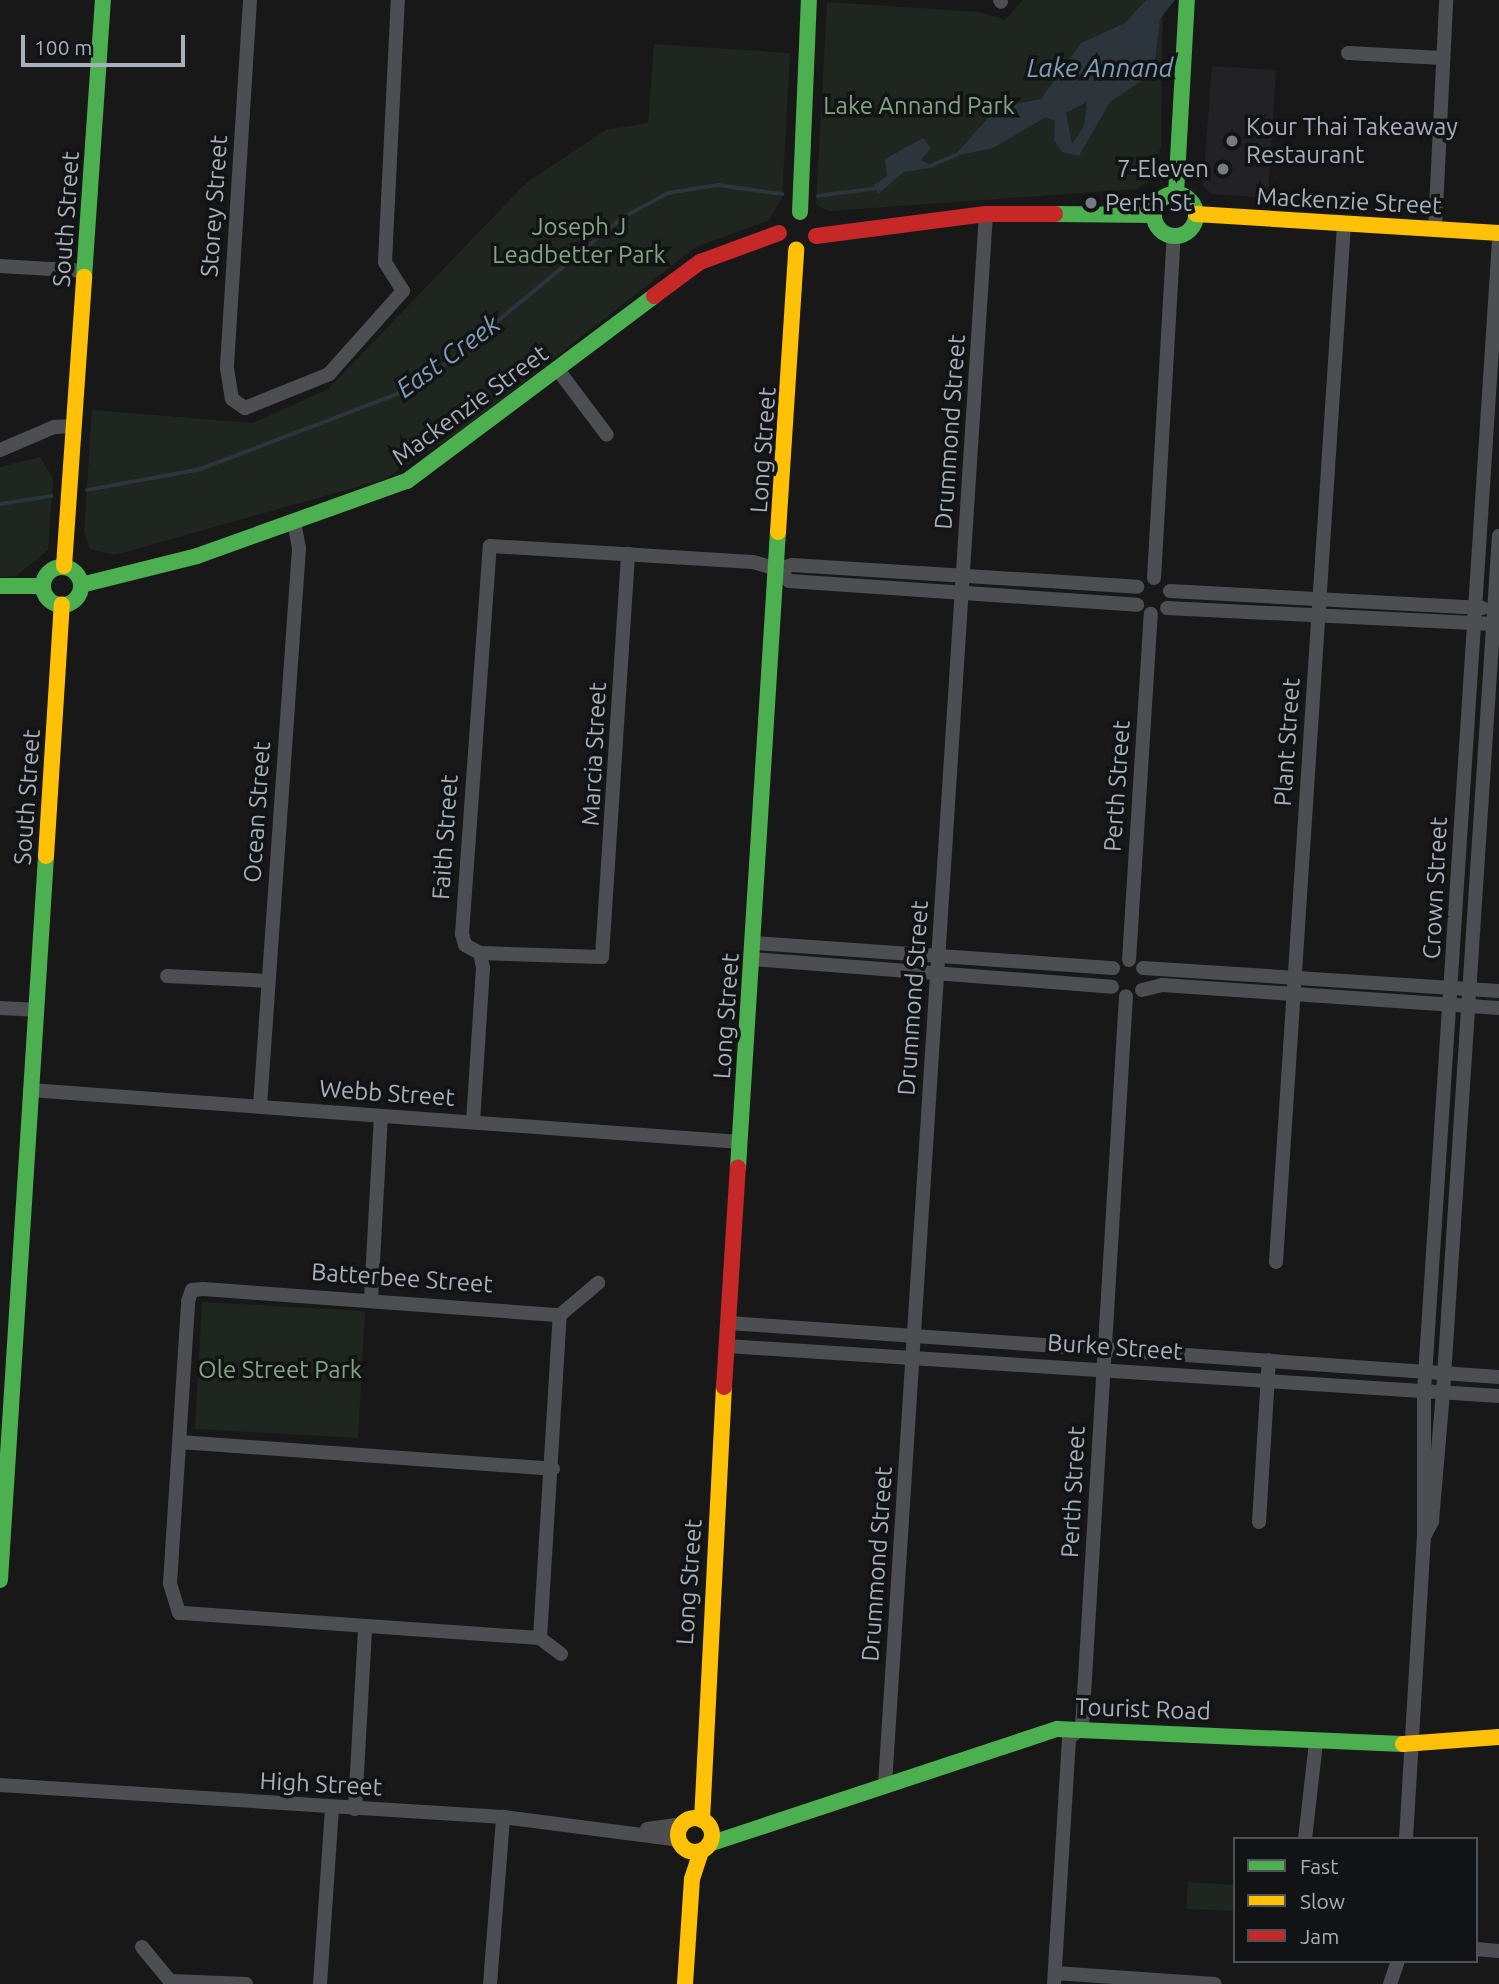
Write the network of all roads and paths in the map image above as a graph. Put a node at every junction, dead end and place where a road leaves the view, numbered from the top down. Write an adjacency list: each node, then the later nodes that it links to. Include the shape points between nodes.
1 (103, 0): 23 (street, South Street)
2 (250, 0): 3 (street, Storey Street, via 227,368 232,399 245,408 329,374 403,291 385,262)
3 (398, 0)
4 (809, 0): 10 (street)
5 (1446, 0): 8 (street)
6 (1187, 3): 9 (street)
7 (1348, 53): 8 (street)
8 (1443, 58): 15 (street)
9 (1175, 194): 11 (street, via 1187,198); 13 (street, via 1162,198)
10 (800, 212): 16 (street, via 784,218); 18 (street, via 815,223)
11 (1196, 214): 14 (street, Mackenzie Street); 19 (street, via 1190,230)
12 (986, 215): 13 (street); 18 (street); 34 (street, Drummond Street)
13 (1154, 215): 19 (street, via 1162,231)
14 (1345, 225): 15 (street, Mackenzie Street); 42 (street, Plant Street)
15 (1435, 229): 17 (street, Mackenzie Street)
16 (779, 233): 21 (street); 24 (street, Mackenzie Street, via 700,262)
17 (1499, 233)
18 (816, 236): 21 (street)
19 (1174, 236): 33 (street)
20 (1499, 242): 46 (street, Crown Street)
21 (796, 250): 32 (street, Long Street)
22 (0, 266): 23 (street)
23 (85, 271): 25 (street, South Street)
24 (558, 370): 26 (street); 28 (street, Mackenzie Street, via 408,481)
25 (74, 426): 27 (street, via 54,427); 31 (street, South Street)
26 (607, 435)
27 (0, 450)
28 (293, 522): 35 (street, Mackenzie Street, via 161,567); 57 (street, Ocean Street, via 299,548)
29 (1499, 536): 44 (street, Crown Street)
30 (628, 554): 32 (street); 49 (street, Marcia Street, via 601,957); 49 (street, Faith Street, via 490,546 462,934 465,945)
31 (64, 566): 35 (street); 37 (street, via 49,572)
32 (778, 569): 34 (street, via 789,581); 48 (street, Long Street)
33 (1154, 578): 38 (street); 39 (street)
34 (963, 584): 38 (street); 41 (street); 50 (street, Drummond Street)
35 (81, 585): 40 (street, via 78,596)
36 (0, 586): 37 (street)
37 (43, 586): 40 (street, via 47,597)
38 (1137, 587): 41 (street)
39 (1170, 591): 42 (street); 43 (street)
40 (62, 605): 69 (street, South Street)
41 (1137, 605): 45 (street)
42 (1319, 606): 43 (street); 46 (street); 56 (street, Plant Street)
43 (1167, 608): 45 (street)
44 (1497, 609): 46 (street); 47 (street, Crown Street)
45 (1151, 614): 51 (street, Perth Street)
46 (1475, 615): 47 (street); 59 (street, Crown Street)
47 (1497, 624): 60 (street, Crown Street)
48 (753, 951): 50 (street); 54 (street); 74 (street, Long Street)
49 (480, 953): 73 (street)
50 (939, 955): 52 (street); 54 (street, Drummond Street)
51 (1129, 960): 52 (street); 53 (street)
52 (1113, 968): 58 (street)
53 (1143, 968): 56 (street); 61 (street)
54 (937, 971): 58 (street); 80 (street, Drummond Street)
55 (167, 976): 57 (street)
56 (1294, 979): 59 (street); 64 (street, Plant Street)
57 (268, 981): 71 (street, Ocean Street)
58 (1112, 987): 63 (street)
59 (1452, 988): 60 (street); 65 (street, Crown Street)
60 (1468, 989): 62 (street); 66 (street, Crown Street)
61 (1142, 990): 63 (street); 64 (street, via 1162,985)
62 (1499, 991)
63 (1126, 996): 81 (street, Perth Street)
64 (1293, 997): 65 (street); 75 (street, Plant Street)
65 (1451, 1004): 66 (street); 86 (street, Crown Street)
66 (1466, 1006): 68 (street); 87 (street, Crown Street)
67 (0, 1008): 69 (street)
68 (1499, 1008)
69 (35, 1010): 70 (street, South Street)
70 (30, 1090): 71 (street, Webb Street); 97 (street, South Street)
71 (260, 1106): 72 (street, Webb Street)
72 (381, 1116): 73 (street, Webb Street); 77 (street)
73 (473, 1122): 74 (street, Webb Street)
74 (740, 1142): 79 (street, Long Street)
75 (1276, 1262)
76 (598, 1283): 78 (street)
77 (371, 1299): 78 (street, Batterbee Street); 93 (street, Batterbee Street, via 192,1290)
78 (560, 1315): 94 (street)
79 (729, 1323): 80 (street, Burke Street); 82 (street, Long Street)
80 (915, 1336): 81 (street, Burke Street); 83 (street, Drummond Street)
81 (1104, 1345): 84 (street, Burke Street); 85 (street, Perth Street)
82 (727, 1346): 83 (street, Burke Street); 110 (street, Long Street)
83 (914, 1358): 85 (street, Burke Street); 105 (street, Drummond Street)
84 (1269, 1360): 86 (street, Burke Street); 89 (street)
85 (1102, 1368): 89 (street, Burke Street); 101 (street, Perth Street)
86 (1426, 1371): 87 (street, Burke Street); 90 (street, Crown Street)
87 (1444, 1373): 88 (street, Burke Street); 91 (street, Crown Street)
88 (1499, 1377)
89 (1268, 1381): 90 (street, Burke Street); 95 (street)
90 (1424, 1391): 91 (street, Burke Street); 96 (street, Crown Street)
91 (1443, 1392): 92 (street, Burke Street); 96 (street, Crown Street, via 1433,1521)
92 (1499, 1396)
93 (180, 1442): 94 (street); 98 (street, via 174,1605 190,1616)
94 (553, 1469): 99 (street)
95 (1259, 1522)
96 (1424, 1537): 104 (street, Crown Street)
97 (0, 1580)
98 (365, 1628): 99 (street); 108 (street)
99 (540, 1638): 100 (street)
100 (561, 1654)
101 (1082, 1728): 103 (street, Tourist Road); 105 (street, Tourist Road, via 1041,1731); 117 (street, Perth Street, via 1069,1738)
102 (1499, 1737): 104 (street, Tourist Road)
103 (1316, 1742): 104 (street, Tourist Road); 111 (street)
104 (1411, 1744): 112 (street, Crown Street)
105 (885, 1784): 110 (street, Tourist Road, via 757,1825)
106 (0, 1785): 107 (street, High Street)
107 (332, 1808): 108 (street, High Street); 121 (street)
108 (355, 1809): 109 (street, High Street)
109 (503, 1817): 110 (street, High Street); 122 (street)
110 (695, 1835): 123 (street)
111 (1305, 1837)
112 (1406, 1837)
113 (142, 1947): 118 (street)
114 (1478, 1949): 115 (street)
115 (1499, 1951)
116 (1397, 1963): 119 (street)
117 (1055, 1978): 124 (street)
118 (168, 1982): 120 (street)
119 (1391, 1983)
120 (246, 1984)
121 (320, 1984)
122 (490, 1984)
123 (685, 1984)
124 (1215, 1984)

